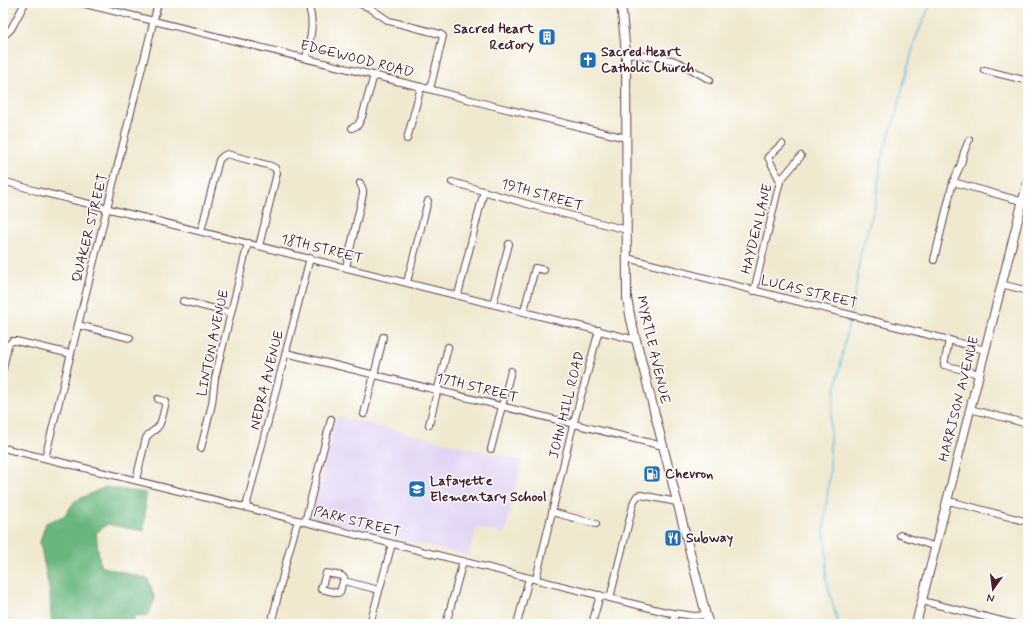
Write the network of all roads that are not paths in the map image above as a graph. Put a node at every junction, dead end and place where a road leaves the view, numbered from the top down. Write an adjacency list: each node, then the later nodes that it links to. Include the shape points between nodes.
1 (25, 3): 8 (street, via 11,29)
2 (82, 3): 7 (street, EDGEWOOD ROAD)
3 (158, 3): 7 (street, QUAKER STREET)
4 (358, 3): 16 (street, via 389,21 443,36)
5 (621, 3): 9 (main road, MYRTLE AVENUE)
6 (308, 4): 10 (street, via 312,28)
7 (154, 21): 10 (street, EDGEWOOD ROAD); 32 (street, QUAKER STREET)
8 (3, 37)
9 (626, 53): 13 (street, via 672,60); 18 (main road, MYRTLE AVENUE)
10 (306, 58): 12 (street, EDGEWOOD ROAD)
11 (984, 70): 14 (street)
12 (374, 75): 15 (street, EDGEWOOD ROAD); 17 (street, via 362,117)
13 (710, 80)
14 (1028, 81)
15 (421, 87): 16 (street, EDGEWOOD ROAD); 19 (street)
16 (430, 89): 18 (street, EDGEWOOD ROAD)
17 (352, 128)
18 (626, 138): 33 (main road, MYRTLE AVENUE)
19 (407, 139)
20 (969, 140): 27 (street)
21 (782, 144): 25 (street, via 768,157)
22 (801, 156): 25 (street, HAYDEN LANE)
23 (1028, 180): 31 (main road, HARRISON AVENUE)
24 (3, 181): 32 (street, 18TH STREET)
25 (780, 181): 45 (street, HAYDEN LANE)
26 (452, 182): 29 (street, 19TH STREET)
27 (954, 182): 31 (street); 40 (street)
28 (360, 183): 41 (street, via 363,194)
29 (484, 191): 33 (street, 19TH STREET); 47 (street)
30 (428, 201): 43 (street)
31 (1025, 203): 44 (main road, HARRISON AVENUE)
32 (108, 208): 34 (street, 18TH STREET); 52 (street, QUAKER STREET)
33 (627, 230): 39 (main road, MYRTLE AVENUE)
34 (201, 231): 35 (street, 18TH STREET); 37 (street, via 219,160 228,154 271,166 277,173)
35 (248, 243): 37 (street, 18TH STREET); 51 (street, LINTON AVENUE)
36 (508, 244): 49 (street)
37 (259, 246): 38 (street, 18TH STREET)
38 (310, 258): 41 (street, 18TH STREET); 60 (street, NEDRA AVENUE)
39 (627, 258): 45 (street, LUCAS STREET); 56 (main road, MYRTLE AVENUE, via 627,298)
40 (934, 260)
41 (346, 267): 43 (street, 18TH STREET)
42 (544, 270): 50 (street, via 536,268)
43 (407, 282): 47 (street, 18TH STREET)
44 (1001, 284): 46 (street); 59 (main road, HARRISON AVENUE)
45 (754, 291): 57 (street, LUCAS STREET)
46 (1028, 291)
47 (458, 295): 49 (street, 18TH STREET)
48 (183, 301): 51 (street)
49 (493, 304): 50 (street, 18TH STREET)
50 (524, 311): 53 (street, 18TH STREET)
51 (231, 312): 77 (street, LINTON AVENUE)
52 (78, 325): 55 (street); 61 (street, QUAKER STREET)
53 (599, 330): 56 (street, 18TH STREET); 72 (street, JOHN HILL ROAD)
54 (383, 337): 65 (street)
55 (130, 338)
56 (636, 340): 75 (main road, MYRTLE AVENUE)
57 (950, 340): 59 (street, LUCAS STREET); 64 (street, via 944,365)
58 (448, 347): 66 (street)
59 (985, 350): 64 (main road, HARRISON AVENUE)
60 (286, 353): 65 (street, 17TH STREET); 83 (street, NEDRA AVENUE)
61 (71, 354): 62 (street, via 12,341 8,345); 79 (street, QUAKER STREET)
62 (3, 369)
63 (512, 370): 68 (street)
64 (979, 374): 69 (main road, HARRISON AVENUE)
65 (374, 375): 66 (street, 17TH STREET); 70 (street)
66 (437, 391): 68 (street, 17TH STREET); 74 (street)
67 (158, 399): 80 (street, via 166,402 164,412 159,427 146,438)
68 (502, 407): 72 (street, 17TH STREET); 78 (street)
69 (970, 409): 73 (street); 82 (main road, HARRISON AVENUE)
70 (364, 414)
71 (331, 419): 86 (street)
72 (574, 424): 75 (street, 17TH STREET); 84 (street, JOHN HILL ROAD)
73 (1028, 424)
74 (428, 425)
75 (663, 446): 81 (main road, MYRTLE AVENUE)
76 (3, 448): 79 (street, PARK STREET)
77 (201, 448)
78 (491, 449)
79 (45, 458): 80 (street, PARK STREET)
80 (136, 480): 83 (street, PARK STREET)
81 (677, 502): 98 (street, via 637,496); 101 (main road, MYRTLE AVENUE)
82 (947, 502): 87 (street); 91 (main road, HARRISON AVENUE)
83 (246, 507): 85 (street, PARK STREET)
84 (552, 512): 88 (street); 94 (street, JOHN HILL ROAD)
85 (298, 520): 86 (street, PARK STREET); 102 (street)
86 (305, 522): 90 (street, PARK STREET)
87 (1028, 522)
88 (596, 524)
89 (900, 534): 91 (street)
90 (392, 544): 92 (street, PARK STREET); 96 (street)
91 (936, 547): 99 (main road, HARRISON AVENUE)
92 (463, 561): 93 (street, PARK STREET); 104 (street)
93 (529, 578): 94 (street, PARK STREET); 105 (street)
94 (536, 579): 97 (street, PARK STREET)
95 (344, 581): 96 (street)
96 (379, 590): 103 (street)
97 (600, 595): 98 (street, PARK STREET); 106 (street)
98 (610, 598): 100 (street, PARK STREET)
99 (922, 601): 109 (main road, HARRISON AVENUE); 110 (street)
100 (675, 614): 101 (street, PARK STREET); 107 (street)
101 (706, 615): 108 (main road, MYRTLE AVENUE)
102 (271, 624)
103 (370, 624)
104 (446, 624)
105 (517, 624)
106 (592, 624)
107 (672, 624)
108 (709, 624)
109 (916, 624)
110 (1014, 624)

